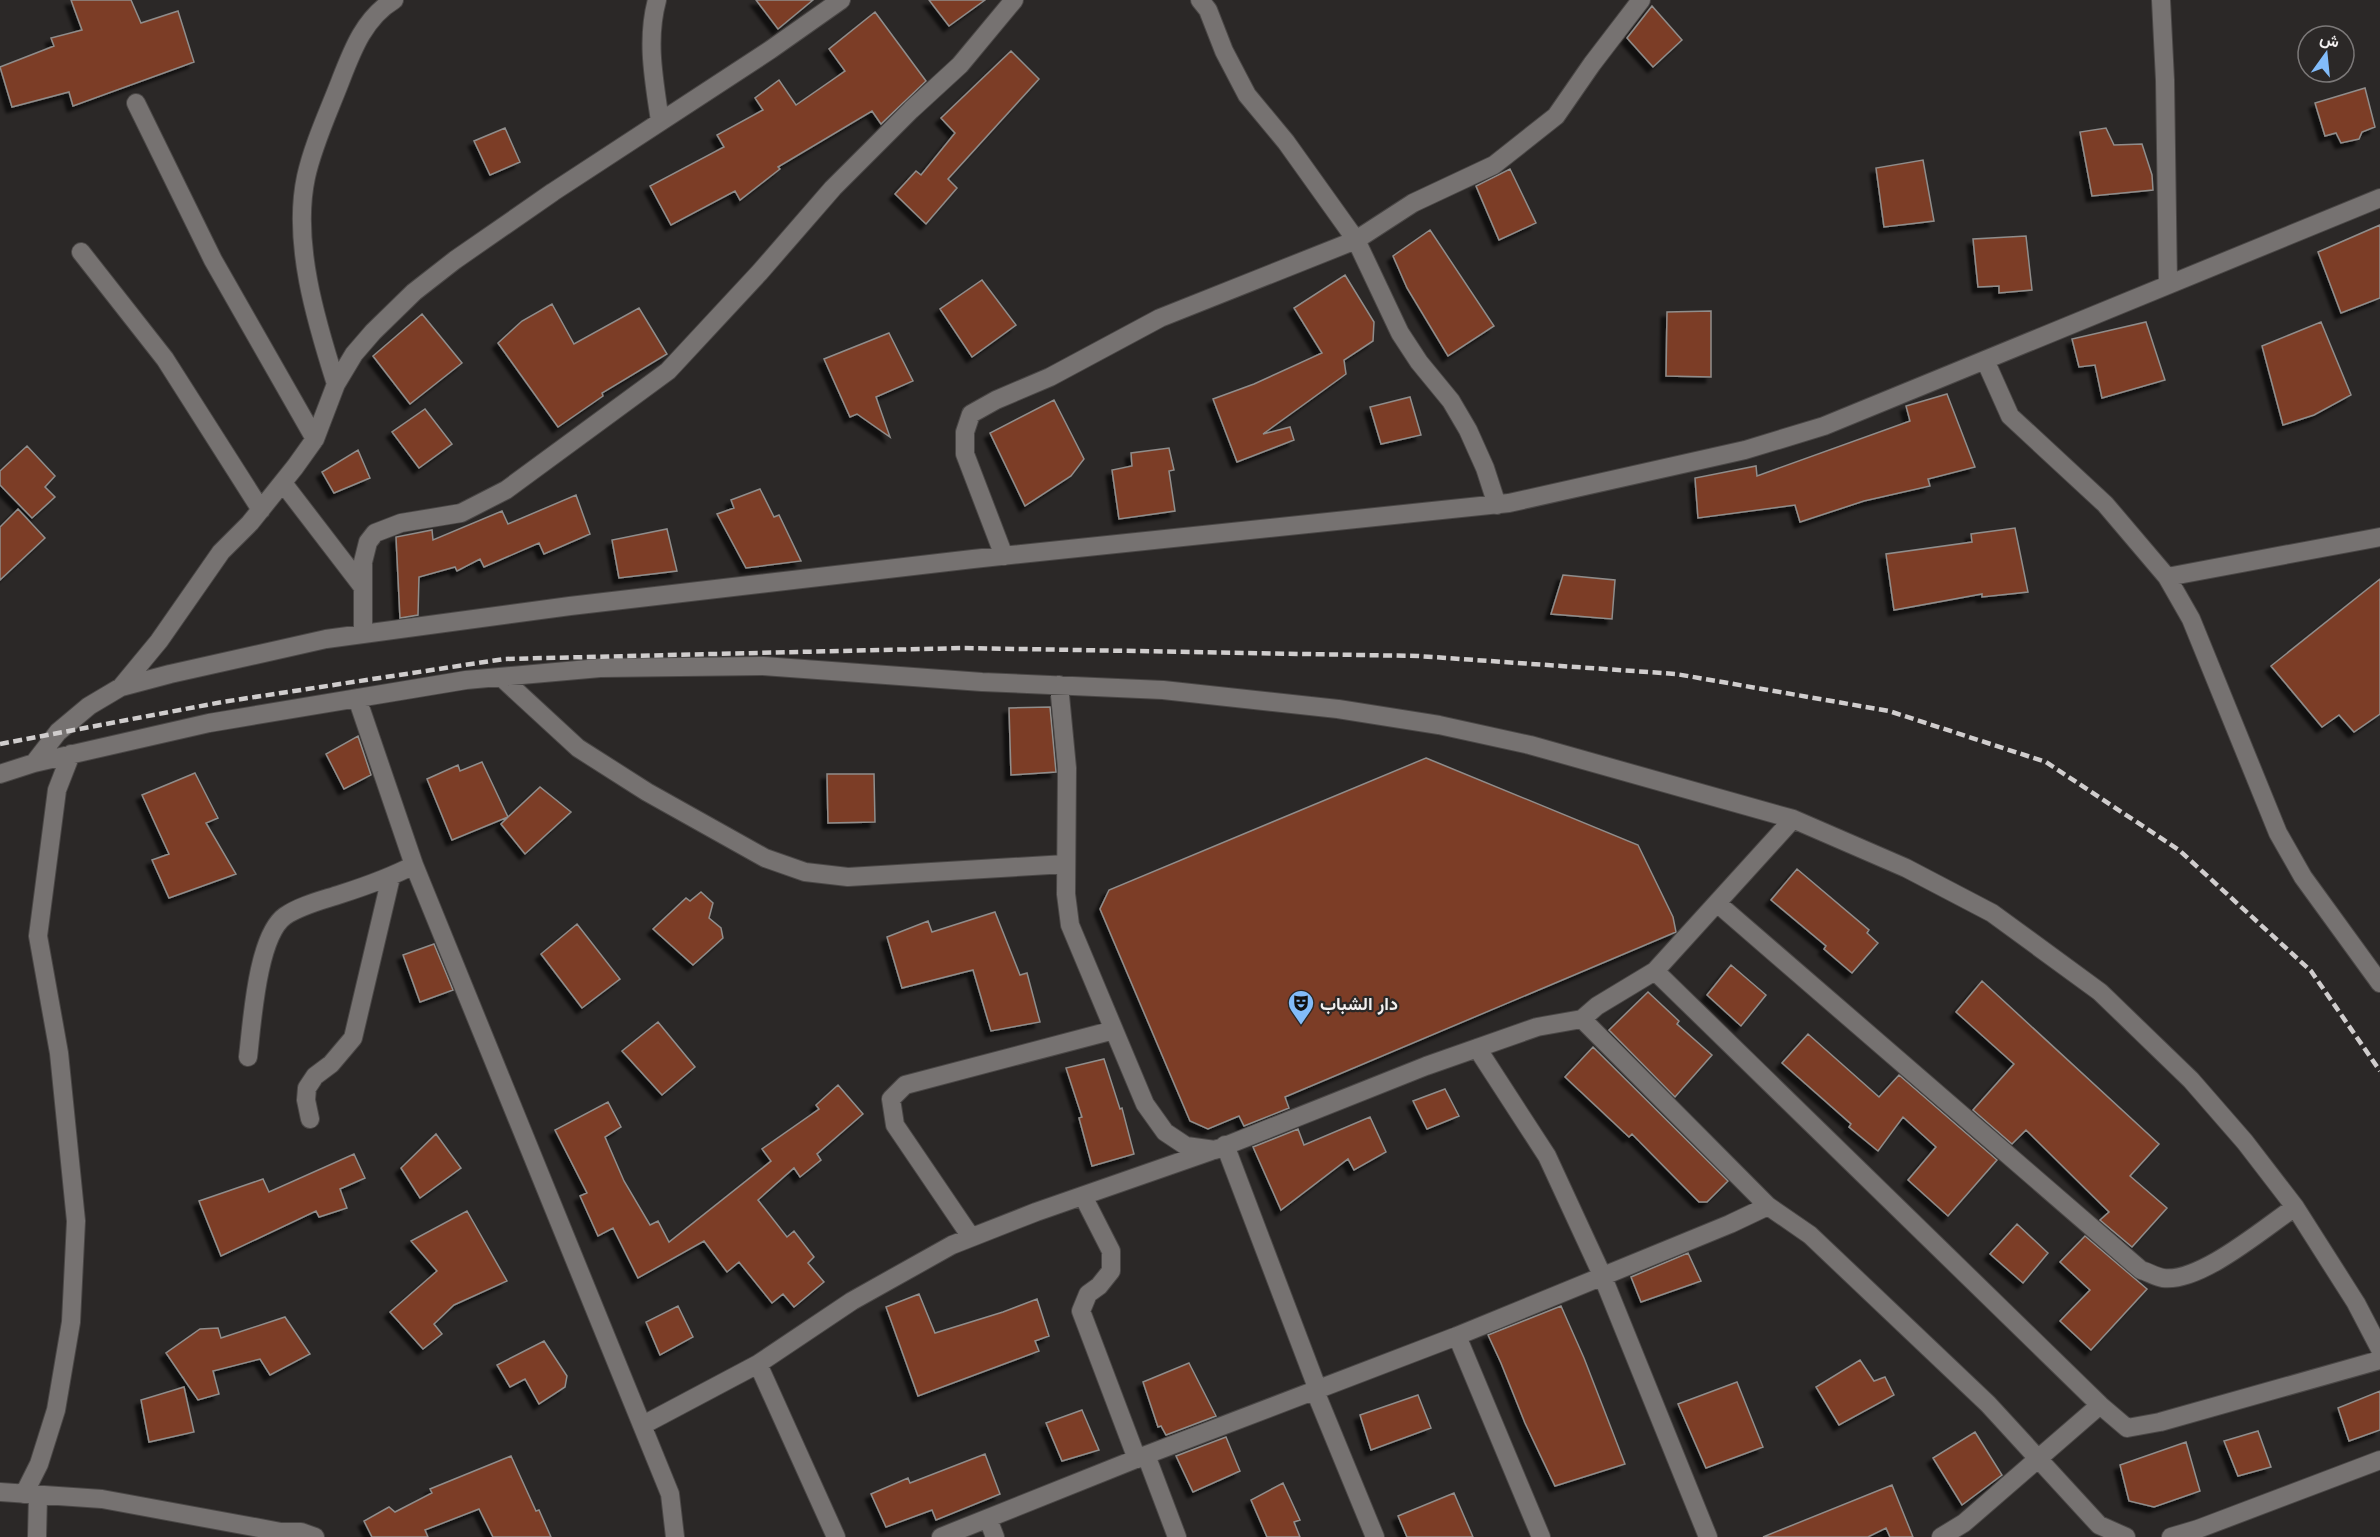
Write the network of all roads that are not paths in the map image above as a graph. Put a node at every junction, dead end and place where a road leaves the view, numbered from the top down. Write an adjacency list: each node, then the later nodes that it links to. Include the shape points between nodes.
1 (394, 0): 15 (street, via 382,8 358,38 306,177 302,214 306,256 318,321)
2 (657, 0): 9 (street, via 652,16 651,64)
3 (842, 0): 9 (street)
4 (1014, 0): 23 (street, via 960,65 833,188 668,371 506,490 461,513 401,523 375,533 365,553)
5 (1200, 0): 11 (street, via 1247,95)
6 (1641, 0): 11 (street, via 1556,116 1494,165 1413,203)
7 (2161, 0): 13 (street)
8 (136, 103): 16 (street, via 213,260)
9 (660, 121): 15 (street, via 508,223 414,292 360,347)
10 (2380, 198): 13 (street)
11 (1356, 240): 18 (street, via 1400,333 1468,430); 21 (street, via 1160,318 971,414 965,432 965,454)
12 (81, 252): 19 (street, via 165,359)
13 (2168, 284): 14 (street)
14 (1985, 360): 18 (street, via 1824,426 1745,450); 22 (street, via 2010,416 2105,504)
15 (336, 384): 16 (street)
16 (315, 439): 17 (street)
17 (283, 483): 19 (street); 23 (street)
18 (1497, 505): 21 (street)
19 (261, 510): 27 (street, via 221,552 165,633)
20 (2380, 537): 22 (street)
21 (1004, 556): 24 (street)
22 (2167, 577): 38 (street, via 2191,619 2278,834 2303,877)
23 (362, 586): 24 (street)
24 (363, 633): 27 (street)
25 (501, 677): 26 (street, via 600,668 763,666); 28 (street); 33 (street, via 578,748 646,792 765,858 805,872 849,877)
26 (1059, 685): 32 (street, via 1163,690 1338,709 1438,725 1530,745); 33 (street, via 1067,768)
27 (121, 687): 30 (street, via 89,706 58,732)
28 (357, 698): 29 (street, via 209,723); 34 (street)
29 (71, 754): 30 (street); 61 (street, via 57,789 38,936 59,1053 76,1221 71,1322 56,1410)
30 (34, 764): 31 (street)
31 (0, 774)
32 (1793, 819): 36 (street); 47 (street, via 1906,868 1992,913 2100,992 2192,1080)
33 (1066, 864): 40 (street, via 1070,925)
34 (414, 865): 35 (street); 56 (street)
35 (391, 877): 42 (street, via 315,902 284,917 269,940 258,973); 43 (street, via 353,1038 307,1088)
36 (1717, 903): 37 (street); 47 (street, via 2141,1270 2162,1278 2184,1277 2207,1267)
37 (1655, 971): 39 (street, via 1596,1006); 55 (street)
38 (2380, 983)
39 (1582, 1019): 41 (street, via 1537,1027); 46 (street)
40 (1114, 1030): 44 (street, via 1145,1104 1165,1132 1186,1146); 48 (street, via 905,1085 891,1099 895,1125)
41 (1477, 1048): 44 (street); 49 (street, via 1547,1156)
42 (248, 1057)
43 (310, 1119)
44 (1220, 1147): 45 (street); 54 (street)
45 (1083, 1196): 48 (street); 57 (street, via 1111,1251 1111,1271 1088,1294 1081,1311)
46 (1768, 1206): 49 (street); 58 (street, via 1810,1235 1988,1404)
47 (2295, 1207): 51 (street, via 2356,1303)
48 (971, 1237): 53 (street, via 852,1301)
49 (1602, 1275): 50 (street); 72 (street)
50 (1457, 1336): 54 (street); 71 (street)
51 (2380, 1349)
52 (2380, 1360): 55 (street, via 2127,1428)
53 (758, 1364): 56 (street); 66 (street)
54 (1317, 1390): 57 (street); 70 (street)
55 (2100, 1405): 58 (street)
56 (643, 1425): 65 (street, via 670,1494)
57 (1141, 1457): 62 (street); 69 (street)
58 (2037, 1459): 73 (street, via 1964,1523); 74 (street, via 2099,1525)
59 (2380, 1460): 75 (street)
60 (0, 1492): 61 (street)
61 (31, 1495): 63 (street); 64 (street, via 102,1499)
62 (987, 1519): 67 (street); 68 (street)
63 (37, 1537)
64 (315, 1537)
65 (675, 1537)
66 (836, 1537)
67 (941, 1537)
68 (995, 1537)
69 (1177, 1537)
70 (1375, 1537)
71 (1541, 1537)
72 (1708, 1537)
73 (1941, 1537)
74 (2126, 1537)
75 (2171, 1537)

